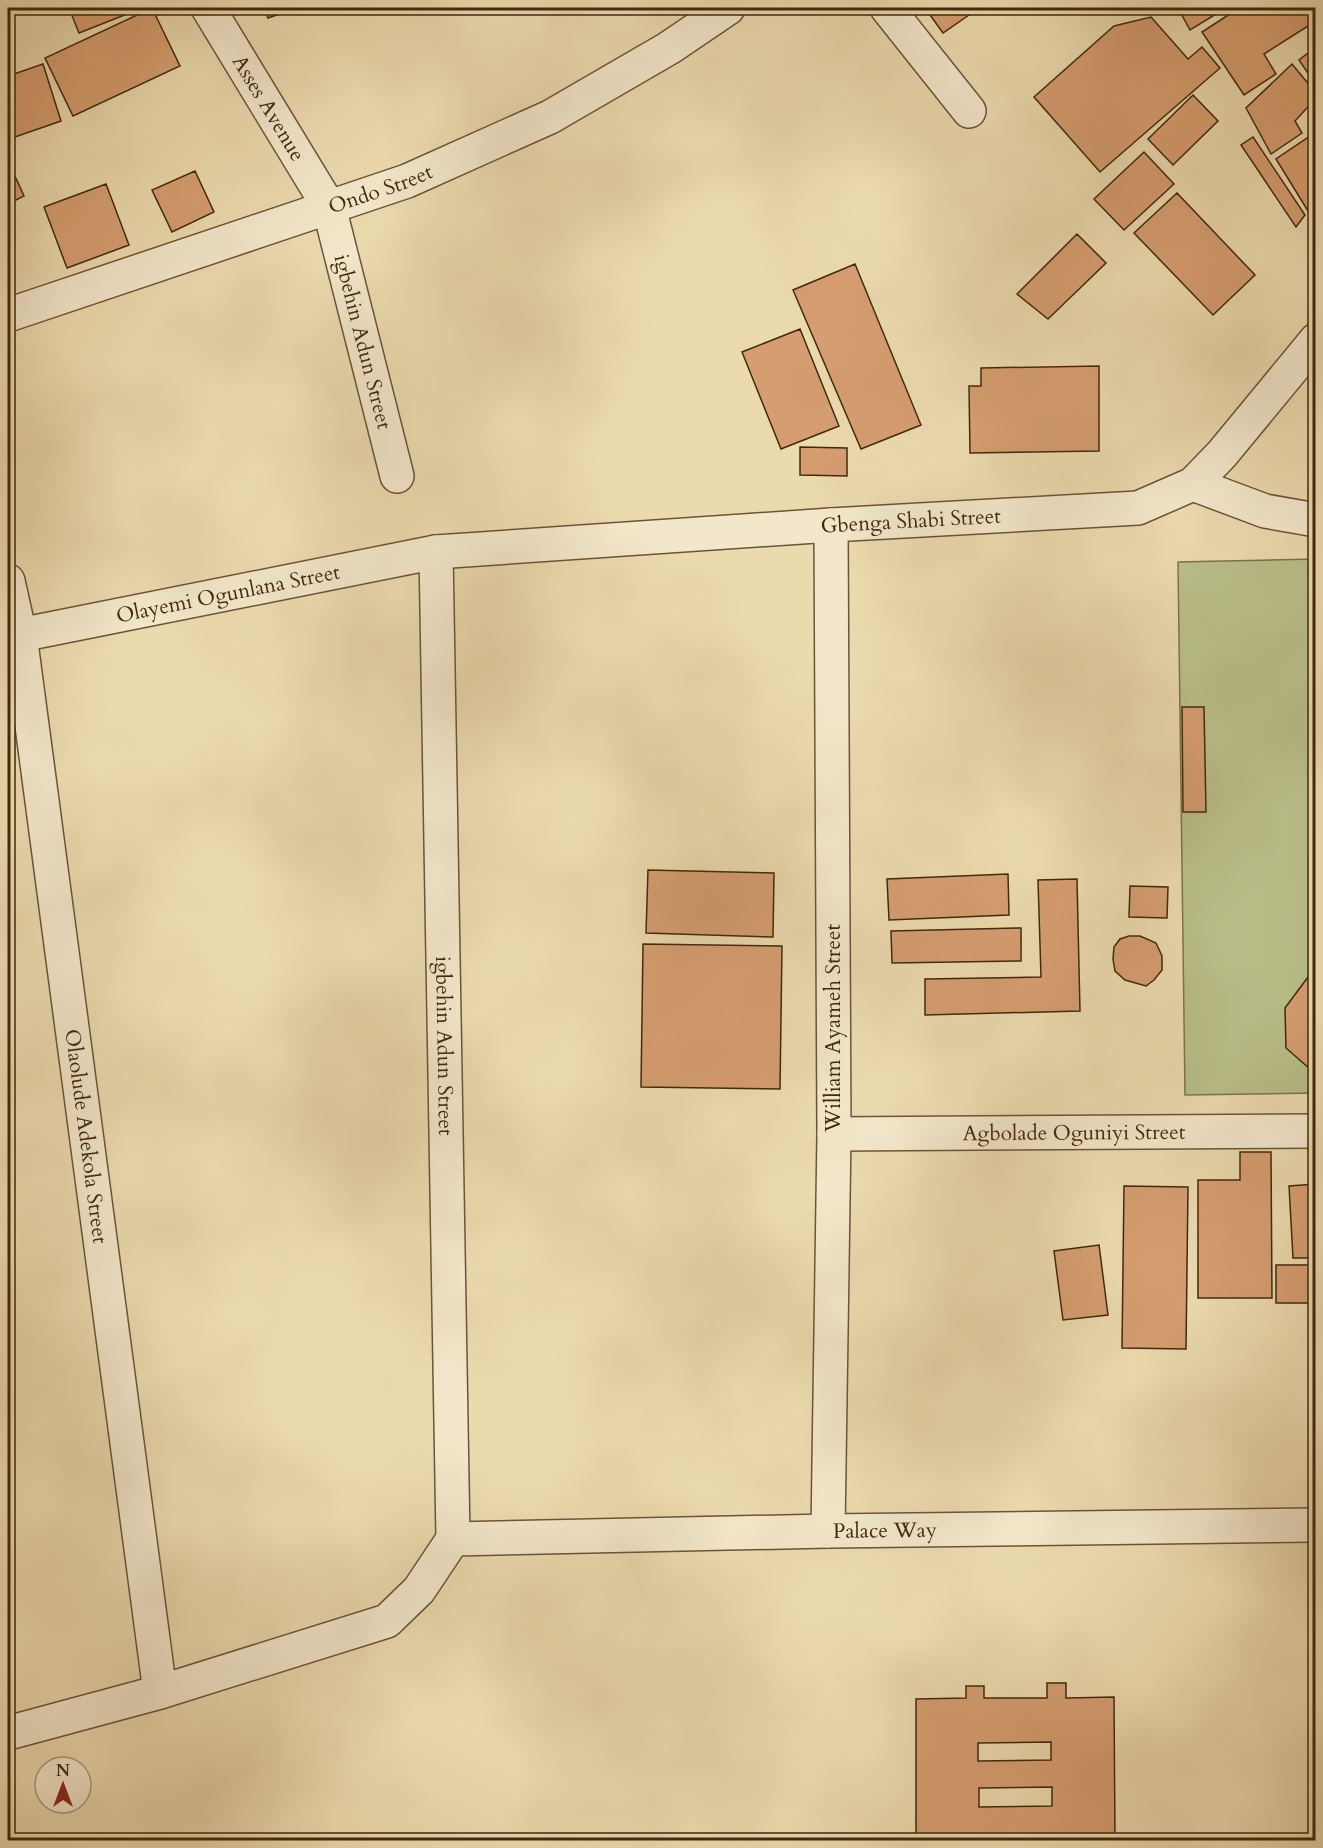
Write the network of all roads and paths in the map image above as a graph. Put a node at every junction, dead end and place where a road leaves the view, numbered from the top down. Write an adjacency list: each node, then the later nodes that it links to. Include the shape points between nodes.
1 (207, 8): 5 (street, Asses Avenue)
2 (728, 8): 5 (street, Ondo Street, via 669,48 550,117 407,181)
3 (887, 8): 4 (street)
4 (969, 111)
5 (329, 207): 6 (street, Ondo Street); 8 (street, igbehin Adun Street)
6 (8, 315)
7 (1316, 340): 9 (street, Gbenga Shabi Street, via 1222,454)
8 (397, 476)
9 (1192, 484): 10 (street, via 1265,511); 11 (street, Gbenga Shabi Street, via 1138,508)
10 (1316, 520)
11 (831, 525): 12 (street, Gbenga Shabi Street); 16 (street, William Ayameh Street)
12 (436, 552): 14 (street, Olayemi Ogunlana Street); 19 (street, igbehin Adun Street)
13 (8, 581): 14 (street, Olaolude Adekola Street)
14 (20, 634): 20 (street, Olaolude Adekola Street)
15 (1316, 1131): 16 (street, Agbolade Oguniyi Street)
16 (834, 1134): 18 (street, William Ayameh Street)
17 (1316, 1525): 18 (street, Palace Way)
18 (828, 1531): 19 (street, Palace Way)
19 (453, 1539): 20 (street, via 419,1590 387,1621)
20 (160, 1692): 21 (street)
21 (8, 1733)

